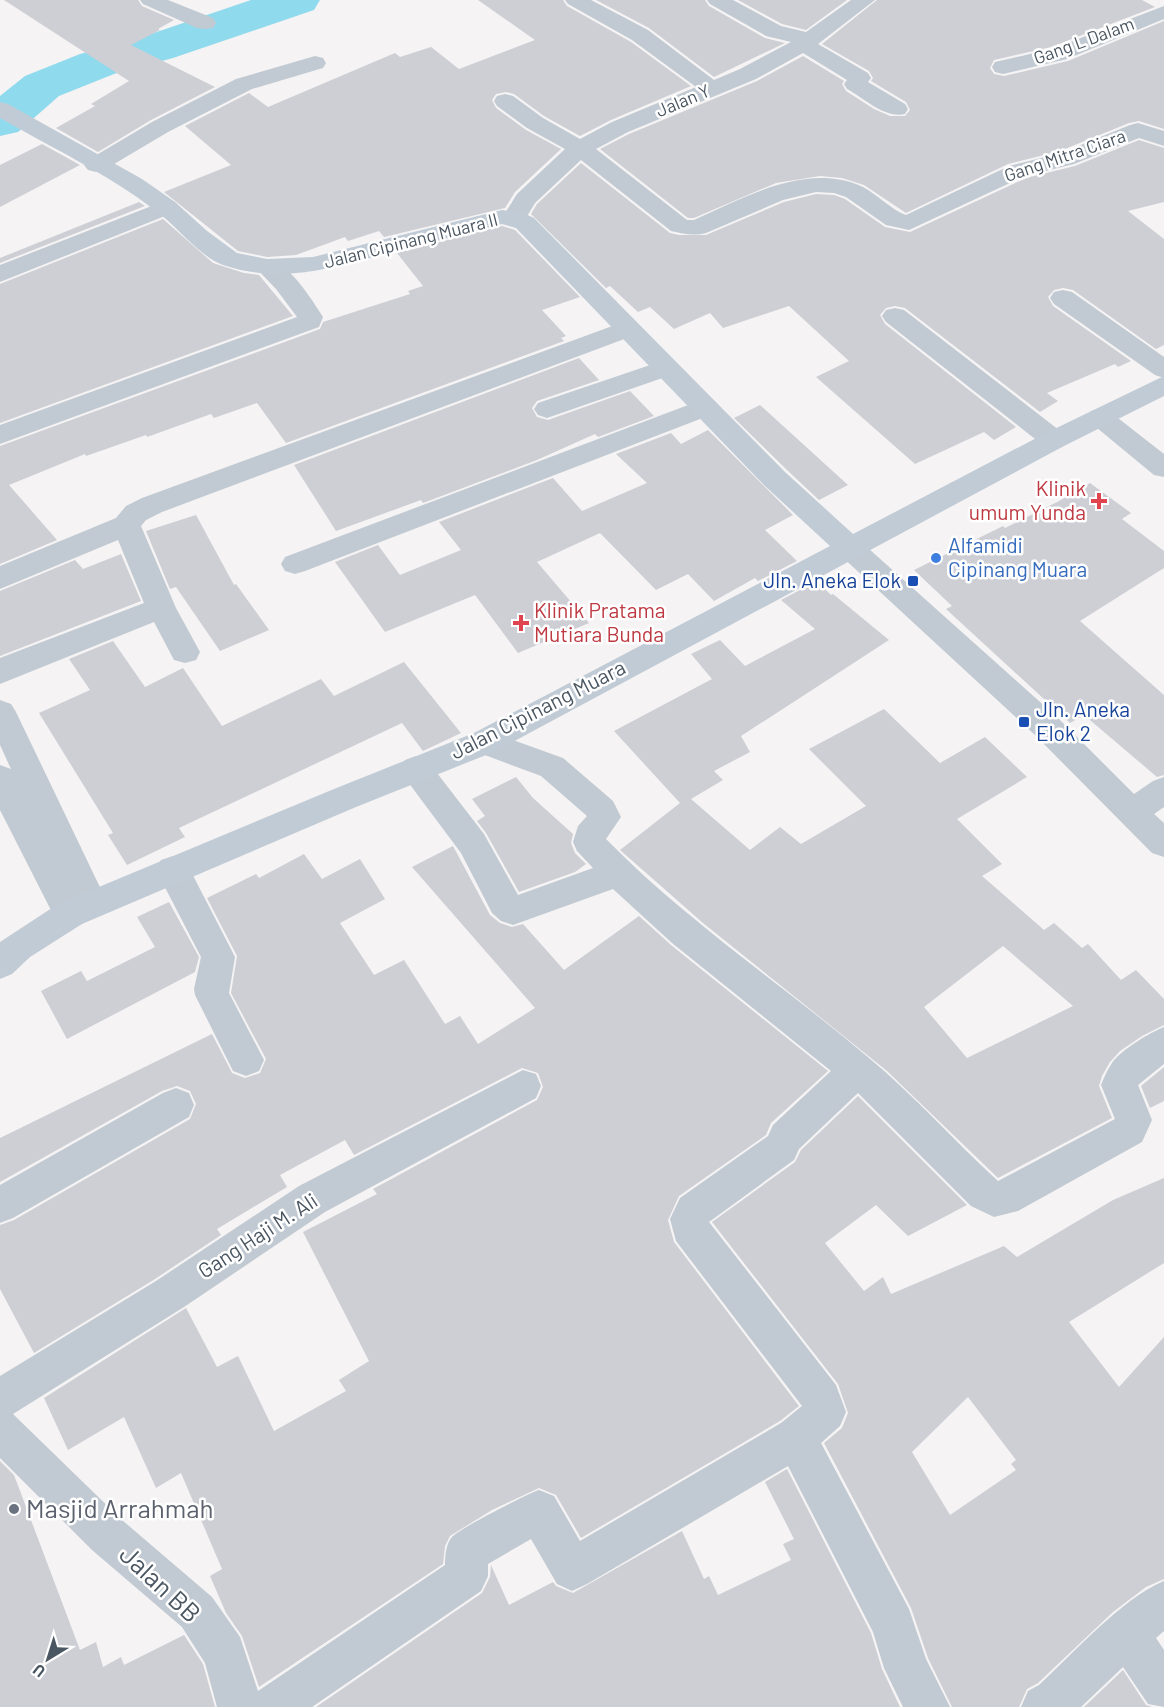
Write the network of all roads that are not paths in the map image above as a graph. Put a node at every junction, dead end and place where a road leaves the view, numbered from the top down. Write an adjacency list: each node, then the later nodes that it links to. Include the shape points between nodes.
1 (150, 0): 6 (street)
2 (575, 0): 10 (street, via 640,35)
3 (717, 0): 7 (street, via 774,31)
4 (865, 0): 7 (street, Jalan Y)
5 (1164, 12): 9 (street, Gang L Dalam, via 1059,54)
6 (205, 23)
7 (805, 42): 10 (street, Jalan Y, via 748,74); 13 (street, via 860,78 855,84)
8 (315, 63): 16 (street, via 244,84)
9 (1003, 68)
10 (711, 88): 15 (street, Jalan Y)
11 (505, 102): 15 (street)
12 (0, 109): 16 (street, Jalan Cipinang Muara II)
13 (897, 109)
14 (1164, 139): 15 (street, Gang Mitra Ciara, via 1138,130 1066,159 1017,171 909,223 853,192 815,185 780,193 689,229)
15 (580, 148): 18 (street, Jalan Y, via 525,199)
16 (96, 165): 17 (street, Jalan Cipinang Muara II)
17 (167, 207): 19 (street, Jalan Cipinang Muara II, via 229,259); 20 (street)
18 (514, 218): 19 (street, Jalan Cipinang Muara II, via 502,217 313,265); 23 (street, Jalan Cipinang Muara II, via 525,223)
19 (267, 267): 30 (street, via 285,284 310,321)
20 (0, 274)
21 (1063, 298): 25 (street)
22 (895, 316): 31 (street)
23 (626, 329): 24 (street, Jalan Cipinang Muara II); 33 (street, via 153,505 136,513)
24 (665, 368): 27 (street, Jalan Cipinang Muara II); 28 (street)
25 (1164, 369)
26 (1164, 385): 29 (street, Jalan Cipinang Muara)
27 (704, 408): 34 (street, Jalan Cipinang Muara II); 35 (street)
28 (547, 409)
29 (1100, 417): 31 (street, Jalan Cipinang Muara); 32 (street)
30 (0, 435)
31 (1054, 440): 34 (street, Jalan Cipinang Muara)
32 (1164, 468)
33 (126, 525): 36 (street); 37 (street)
34 (849, 547): 41 (street, Jalan Cipinang Muara); 45 (street, via 1047,727)
35 (295, 564)
36 (0, 578)
37 (161, 608): 38 (street); 39 (street)
38 (184, 652)
39 (0, 672)
40 (0, 712): 49 (street)
41 (485, 742): 42 (street, Jalan Cipinang Muara); 48 (street, via 552,767 602,810 605,817 589,842)
42 (416, 769): 47 (street, Jalan Cipinang Muara); 48 (street, via 458,824 490,882 513,911)
43 (0, 778): 49 (street)
44 (1164, 790): 45 (street)
45 (1132, 812): 46 (street)
46 (1164, 844)
47 (173, 870): 49 (street, Jalan Cipinang Muara); 52 (street, via 218,957 212,995)
48 (617, 873): 53 (street, via 684,933)
49 (80, 909): 50 (street, Jalan Cipinang Muara, via 18,947)
50 (0, 964)
51 (1164, 1043): 53 (street, via 1122,1077 1119,1085 1134,1119 1130,1130 1005,1198 994,1199)
52 (246, 1060)
53 (857, 1070): 59 (street, via 786,1137 781,1148 693,1211 689,1219 690,1228 822,1399 826,1412)
54 (523, 1086): 57 (street, Gang Haji M. Ali, via 312,1199 170,1294)
55 (176, 1105): 56 (street)
56 (0, 1205)
57 (0, 1399)
58 (0, 1429): 63 (street, Jalan BB, via 107,1535 197,1612 224,1653)
59 (796, 1438): 64 (street, via 572,1569 539,1511 467,1552 466,1576); 65 (street, via 893,1625 906,1668)
60 (1164, 1603): 61 (street)
61 (1126, 1634): 62 (street); 66 (street)
62 (1164, 1688)
63 (240, 1707)
64 (273, 1707)
65 (927, 1707)
66 (1044, 1707)

